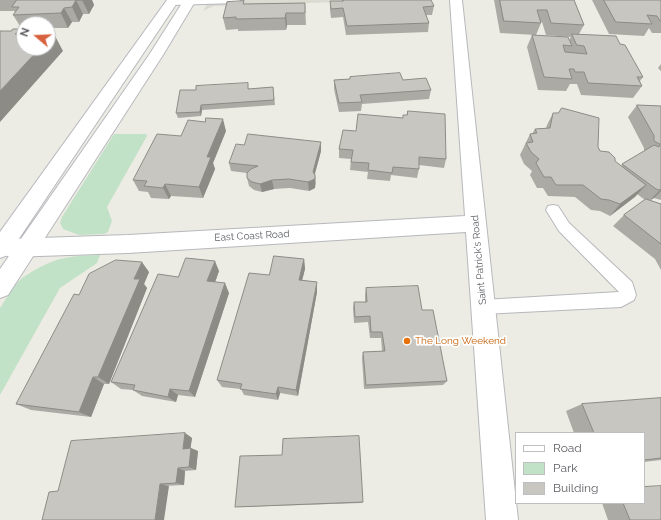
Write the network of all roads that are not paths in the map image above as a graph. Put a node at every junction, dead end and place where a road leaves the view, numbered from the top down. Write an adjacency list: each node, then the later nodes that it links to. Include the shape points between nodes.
1 (237, 0): 3 (lane)
2 (456, 0): 5 (street, Saint Patrick's Road)
3 (181, 1): 6 (street, via 156,55); 7 (street, East Coast Road)
4 (553, 210): 9 (lane, via 564,227 626,287 628,295 621,300)
5 (476, 222): 6 (street, East Coast Road); 9 (street, Saint Patrick's Road)
6 (27, 248): 7 (street, East Coast Road); 8 (street)
7 (0, 249)
8 (0, 288)
9 (484, 307): 10 (street, Saint Patrick's Road)
10 (502, 520)

